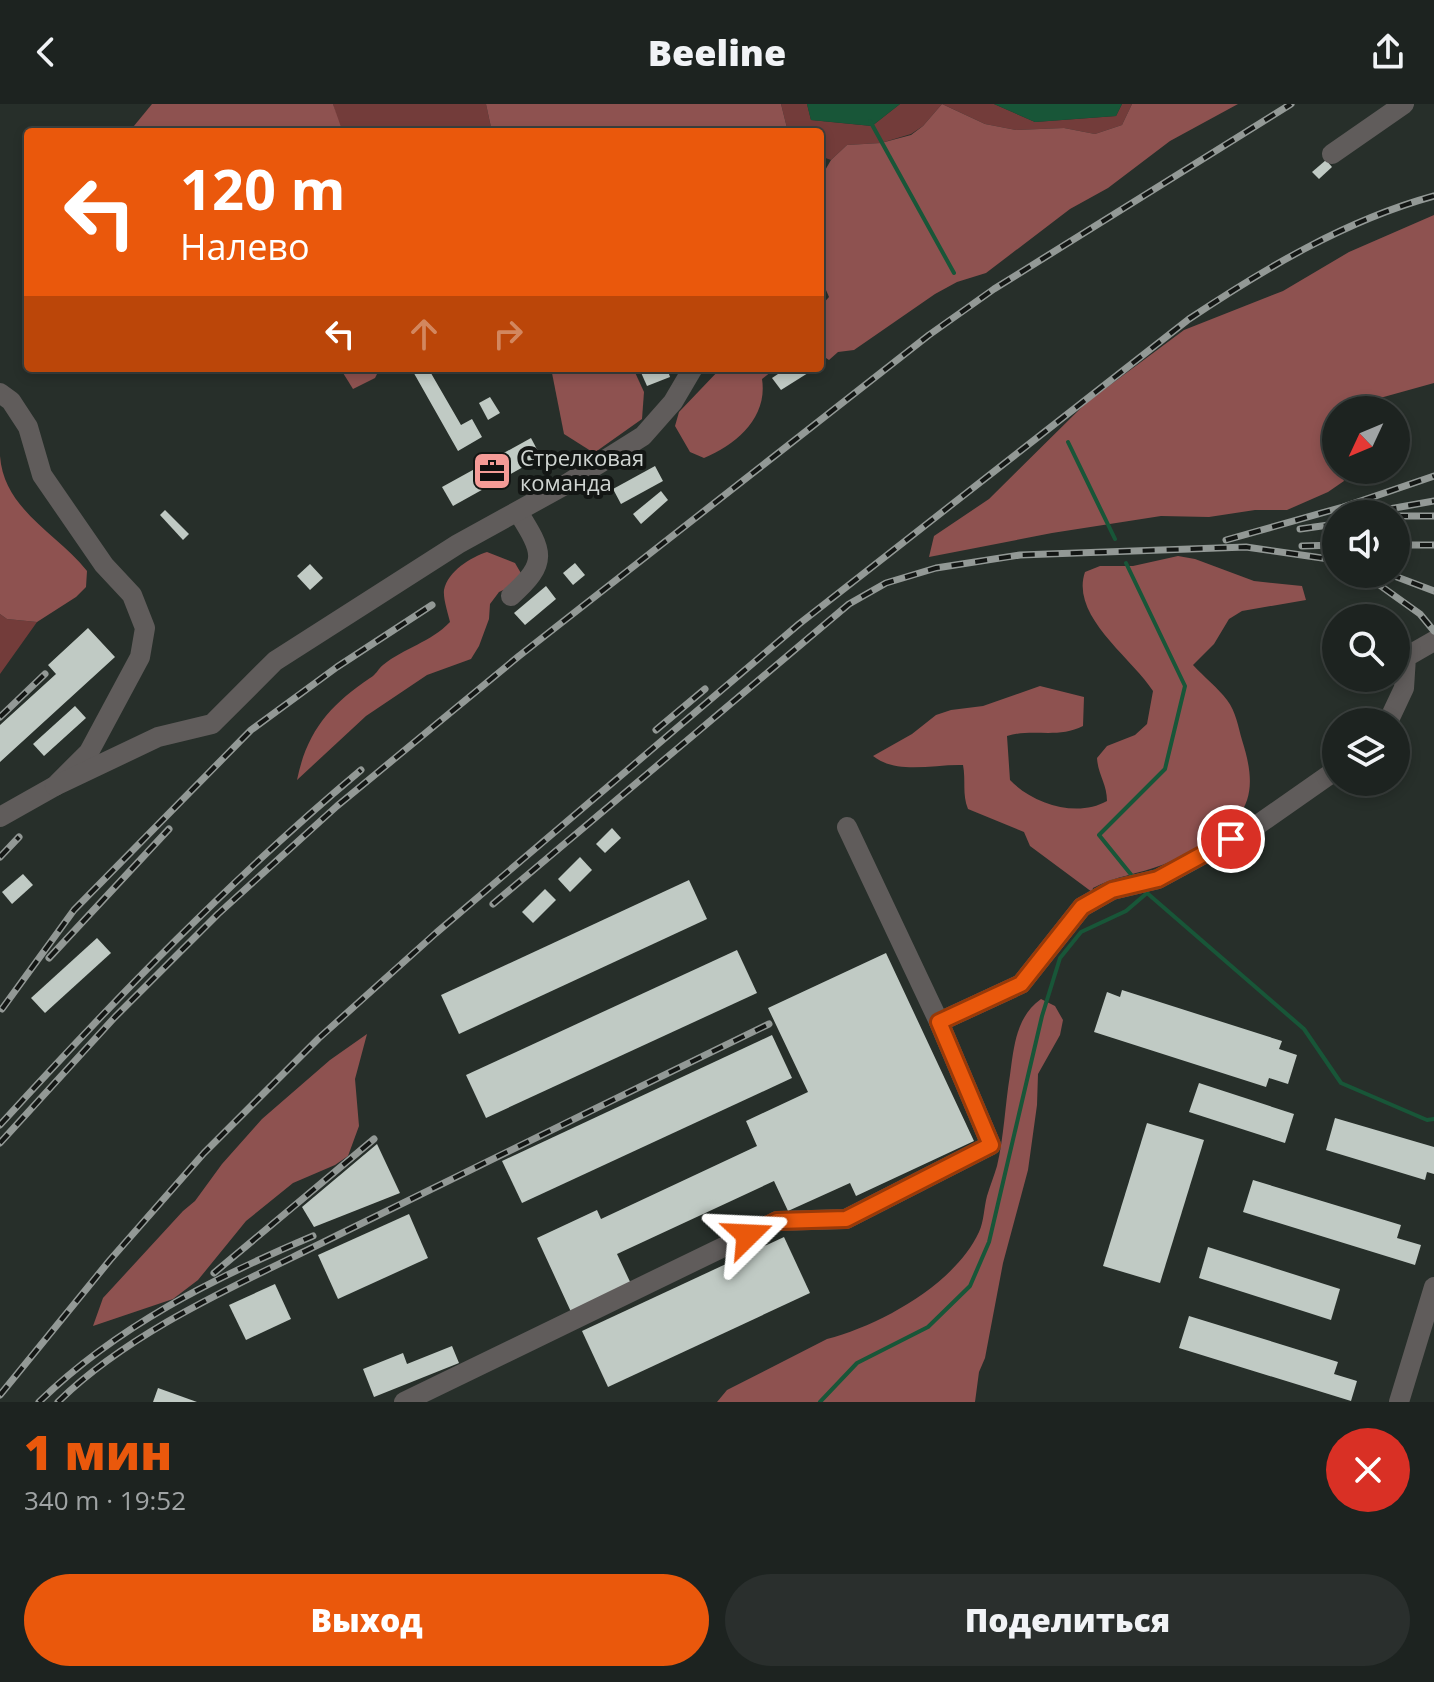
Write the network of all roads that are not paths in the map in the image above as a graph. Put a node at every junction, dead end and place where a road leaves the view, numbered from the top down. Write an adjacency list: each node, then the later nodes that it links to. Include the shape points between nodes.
1 (1404, 104): 2 (street)
2 (1332, 154)
3 (691, 372): 5 (street, via 643,436)
4 (0, 393): 10 (street, via 28,427 42,475 104,565 132,595 145,628 140,657 89,752)
5 (518, 512): 6 (street, via 540,556 531,578); 10 (street, via 458,544 275,661 212,724 158,737)
6 (511, 596)
7 (1434, 641): 8 (street, via 1406,657 1404,688)
8 (1395, 708)
9 (1322, 780): 13 (street, via 1256,826 1158,879 1112,890 1082,907 1021,984)
10 (55, 786): 11 (street)
11 (0, 817)
12 (847, 827): 13 (street)
13 (939, 1022): 15 (street, via 991,1145 846,1219 777,1221)
14 (1434, 1287): 16 (street)
15 (404, 1402)
16 (1399, 1402)

